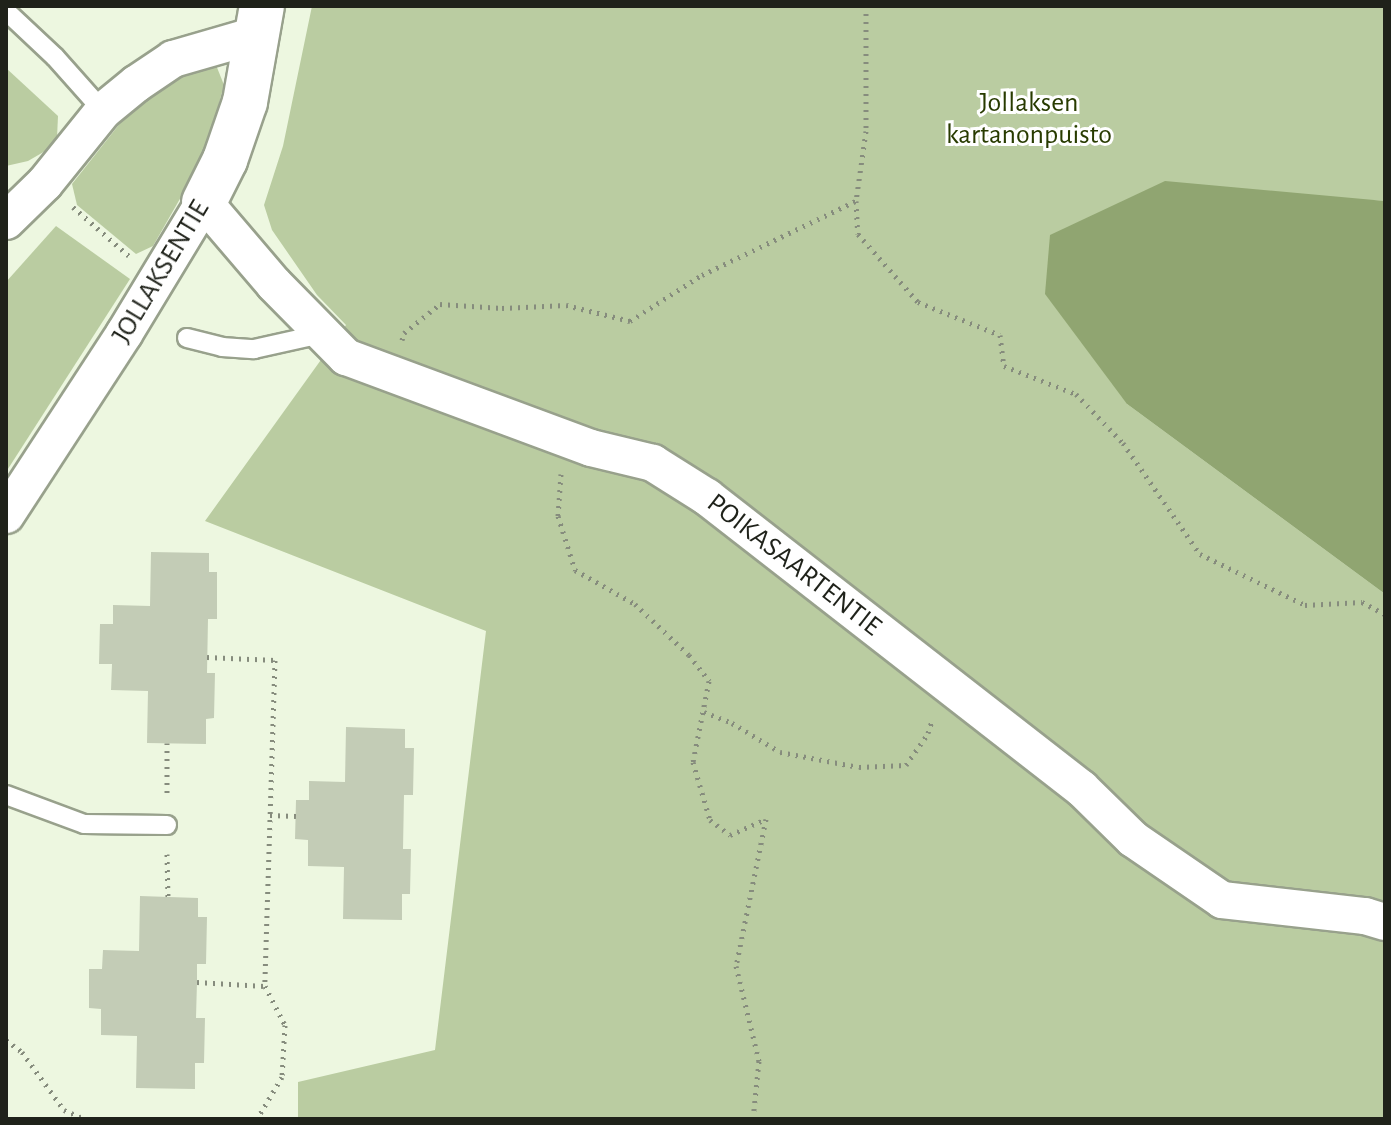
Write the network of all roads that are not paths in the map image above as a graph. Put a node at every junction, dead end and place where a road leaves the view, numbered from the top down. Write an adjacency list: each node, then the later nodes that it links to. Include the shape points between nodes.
1 (6, 11): 3 (lane)
2 (259, 21): 3 (street, via 173,59); 4 (street, JOLLAKSENTIE, via 245,102)
3 (103, 111): 5 (street, via 45,183)
4 (204, 202): 6 (street, POIKASAARTENTIE); 8 (street, JOLLAKSENTIE)
5 (6, 221)
6 (321, 334): 7 (lane, via 254,349); 11 (street, POIKASAARTENTIE, via 346,357 390,375 653,463 707,497 1081,788 1133,839 1222,900)
7 (187, 338)
8 (6, 515)
9 (6, 795): 10 (lane, via 84,824)
10 (167, 825)
11 (1385, 922)

